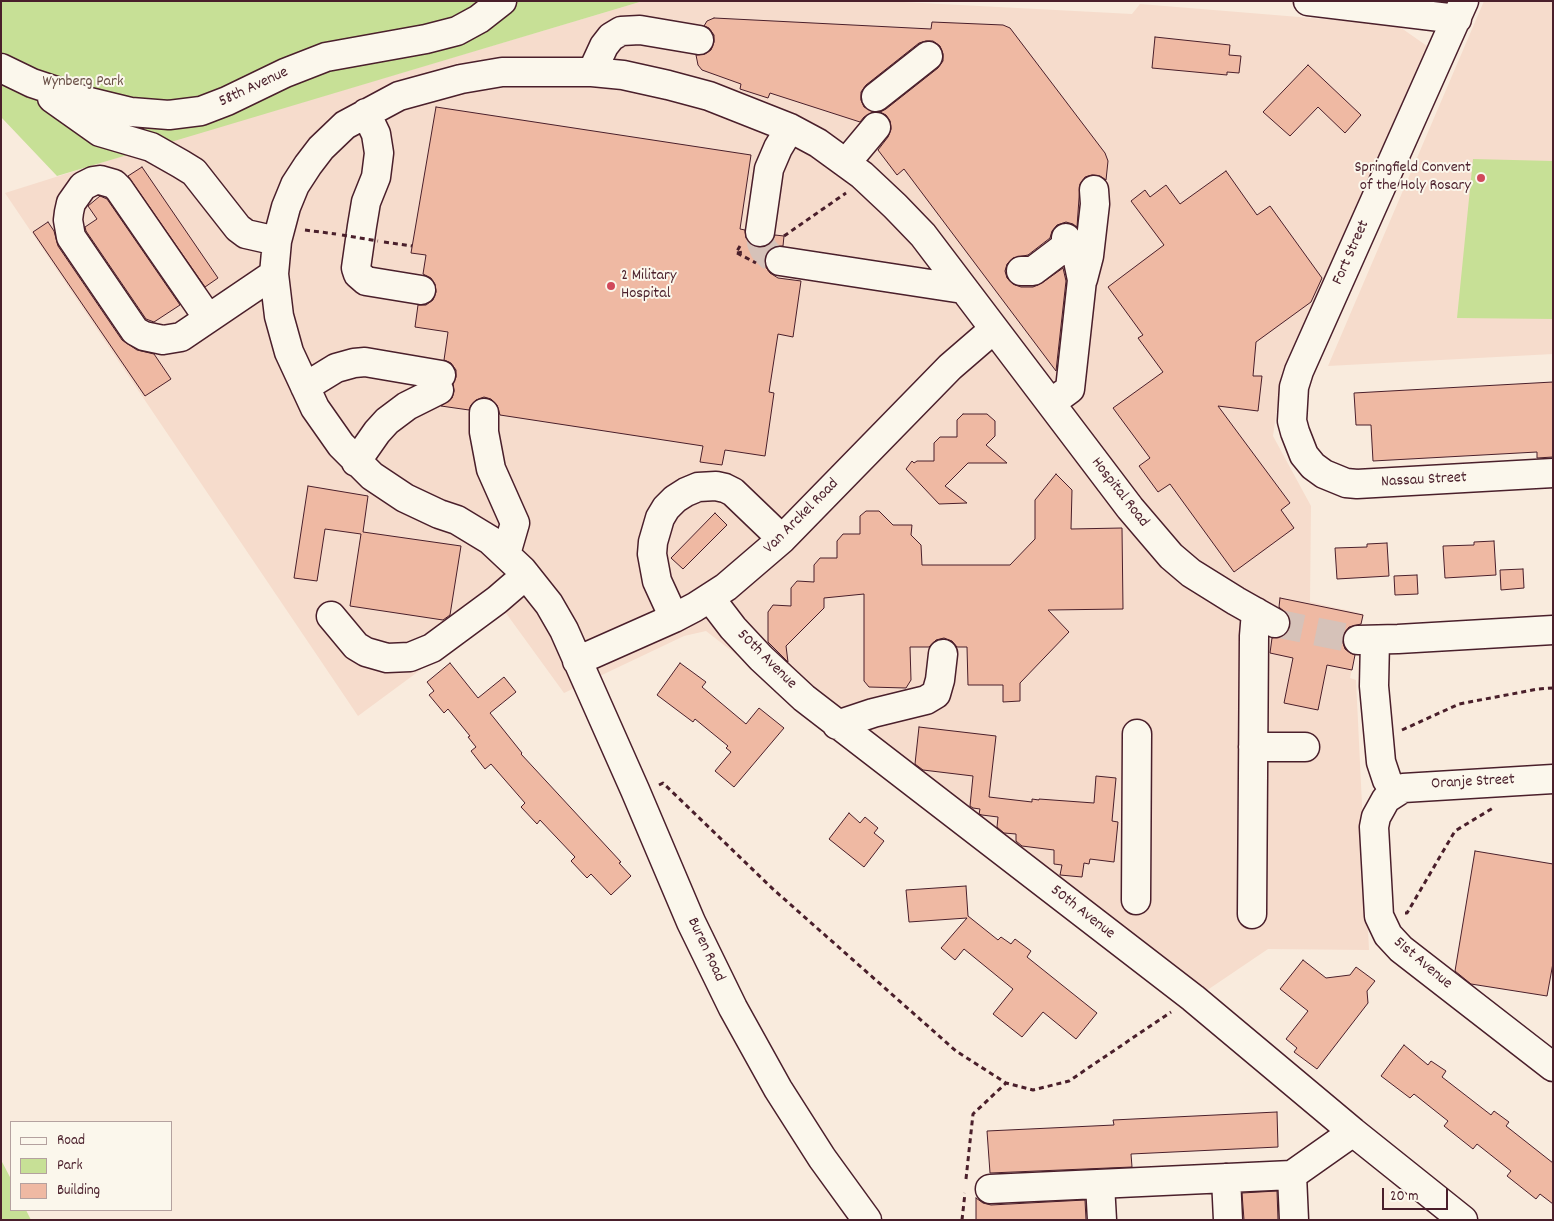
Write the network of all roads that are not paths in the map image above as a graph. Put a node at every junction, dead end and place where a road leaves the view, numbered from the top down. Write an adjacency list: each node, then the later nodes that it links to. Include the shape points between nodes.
1 (502, 1): 8 (street, 58th Avenue, via 457,31 326,57 201,111 169,115 131,112)
2 (1308, 1): 3 (street)
3 (1460, 10): 28 (street, Fort Street, via 1299,371 1294,387 1292,421)
4 (699, 40): 7 (street, via 621,30 604,46)
5 (928, 56): 9 (street)
6 (1, 68): 8 (street, 58th Avenue)
7 (592, 72): 10 (street, Hospital Road, via 502,72 461,79 399,96); 12 (street, Hospital Road, via 668,85 709,96)
8 (32, 83): 16 (street, via 100,132 151,147 194,172 246,234)
9 (876, 97)
10 (366, 113): 16 (street, Buren Road, via 345,125 308,165 286,207); 22 (street, via 376,134 379,153 376,177 366,202 356,268 366,281)
11 (876, 127): 13 (street)
12 (790, 128): 13 (street, Hospital Road); 15 (street, via 769,169)
13 (846, 163): 21 (street, Hospital Road, via 923,235)
14 (1094, 190): 20 (street, via 1096,204 1089,256)
15 (760, 232)
16 (287, 234): 19 (street, Buren Road)
17 (780, 262): 21 (street)
18 (1021, 271): 20 (street, via 1033,271 1068,241)
19 (274, 274): 23 (street); 25 (street, Buren Road, via 279,316 289,352)
20 (1082, 280): 26 (street, via 1070,389)
21 (963, 289): 24 (street, Hospital Road)
22 (420, 290)
23 (208, 318): 23 (street, via 181,337 172,339 154,339 135,331 71,237 68,220 71,203 83,186 100,180 119,188)
24 (994, 329): 26 (street, Hospital Road); 31 (street, Van Arckel Road, via 950,367)
25 (305, 388): 29 (street, Buren Road, via 327,427); 29 (street, via 336,368 365,362 440,383 387,421)
26 (1051, 403): 42 (street, Hospital Road, via 1151,535 1171,556 1192,573 1266,618 1254,636)
27 (484, 412): 32 (street, via 491,469 515,523)
28 (1304, 455): 30 (street, Nassau Street, via 1313,466 1335,480 1358,484)
29 (356, 462): 32 (street, Buren Road, via 397,493 472,528)
30 (1553, 473)
31 (782, 538): 34 (street, Van Arckel Road); 36 (street, via 734,492 725,488 698,487 675,499 660,518 652,554 657,581)
32 (506, 554): 33 (street, Buren Road)
33 (526, 575): 35 (street, via 432,648 410,657 387,658 366,652 356,646); 39 (street, Buren Road, via 549,604)
34 (710, 598): 36 (street, Van Arckel Road); 40 (street, 50th Avenue, via 761,658)
35 (331, 616)
36 (674, 618): 39 (street, Van Arckel Road)
37 (1553, 630): 45 (street, via 1366,640 1381,762)
38 (943, 654): 40 (street, via 936,694 926,700)
39 (577, 661): 55 (street, Buren Road, via 732,1008 778,1089)
40 (837, 724): 49 (street, 50th Avenue, via 1193,998)
41 (1137, 734): 46 (street)
42 (1253, 747): 43 (street); 47 (street)
43 (1305, 747)
44 (1553, 778): 45 (street, Oranje Street, via 1409,786)
45 (1395, 792): 48 (street, 51st Avenue, via 1380,808 1374,827 1379,916 1385,930 1393,943)
46 (1136, 900)
47 (1252, 914)
48 (1553, 1068)
49 (1353, 1132): 50 (street); 54 (street, 50th Avenue)
50 (1292, 1175): 51 (street); 58 (street)
51 (1226, 1178): 52 (street); 57 (street)
52 (1100, 1184): 53 (street); 56 (street)
53 (974, 1187)
54 (1451, 1216)
55 (867, 1220)
56 (1102, 1220)
57 (1228, 1220)
58 (1294, 1220)

